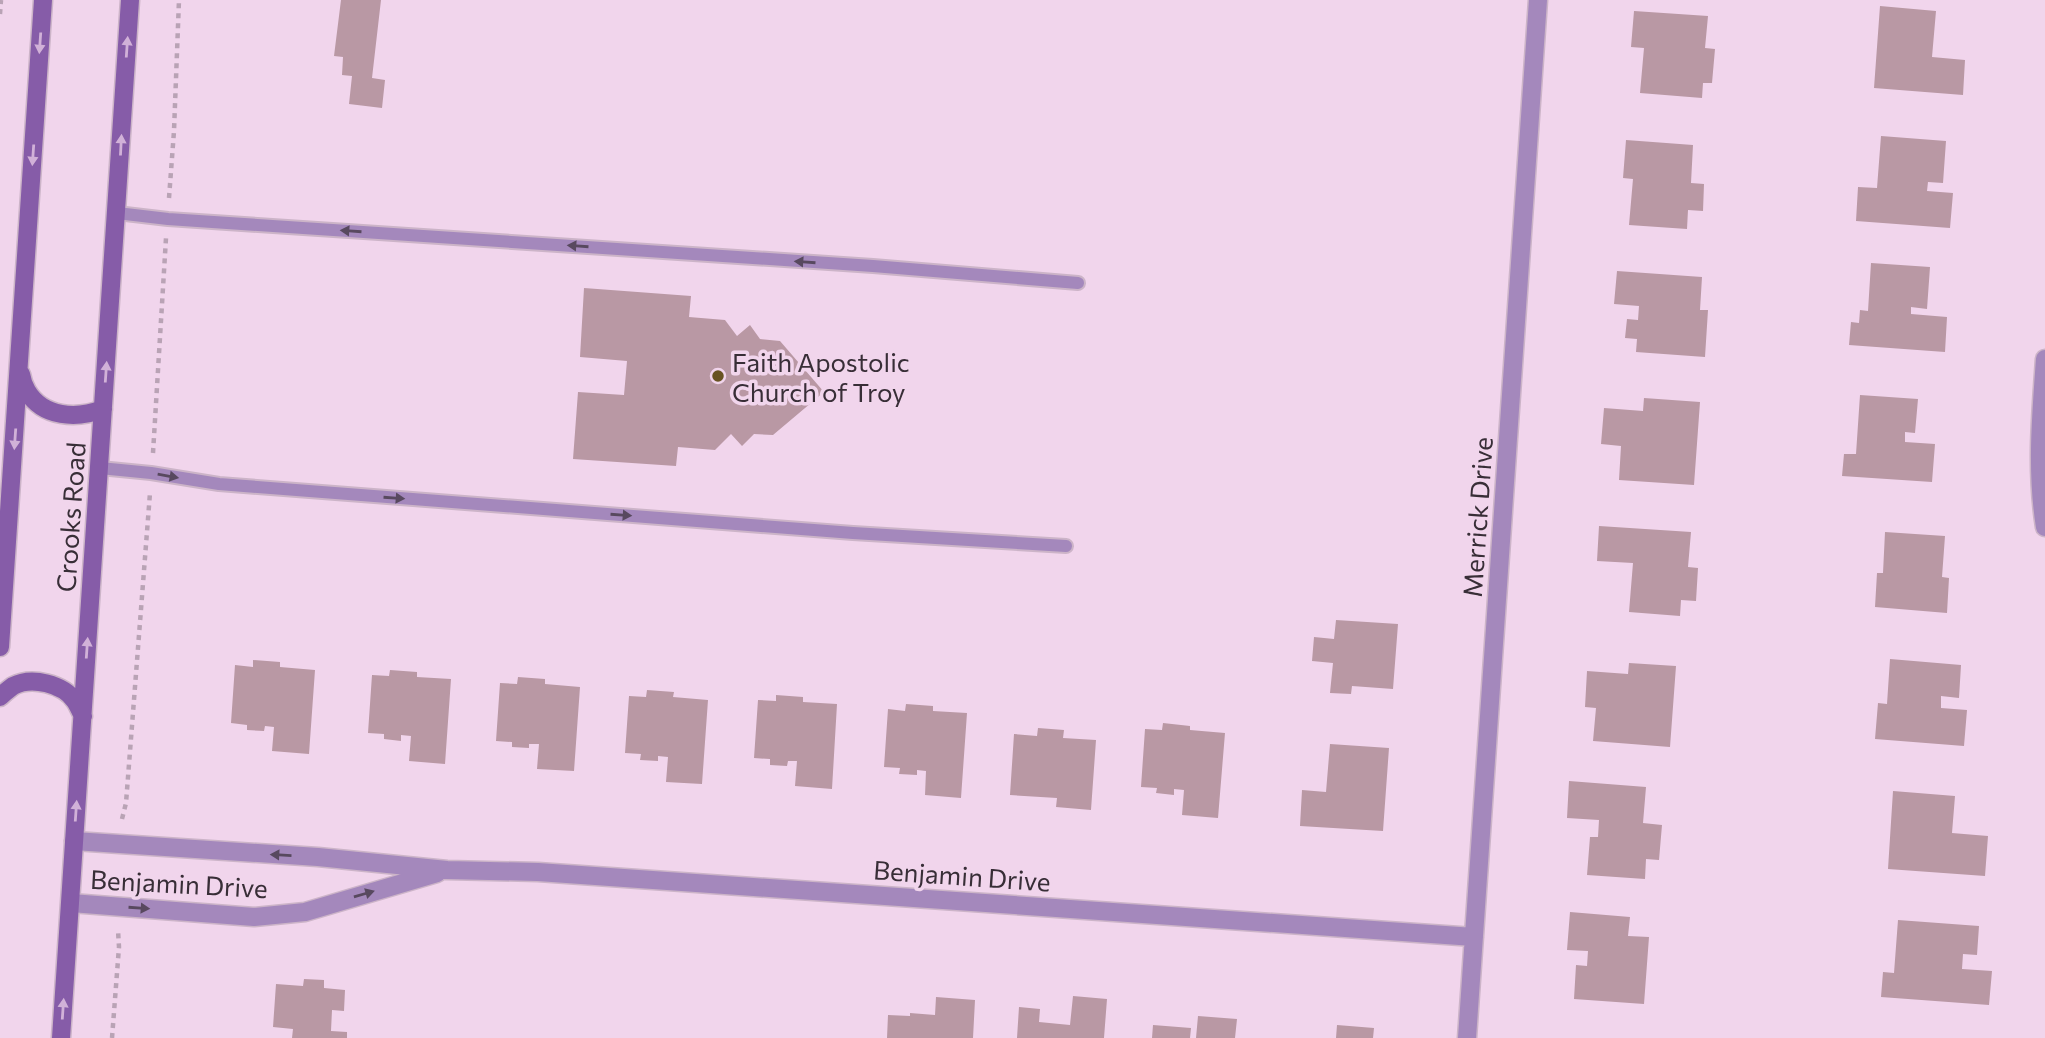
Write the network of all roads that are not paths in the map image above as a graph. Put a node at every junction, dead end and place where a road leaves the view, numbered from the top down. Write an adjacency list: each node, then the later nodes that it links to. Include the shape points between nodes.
1 (43, 0): 7 (main road, one-way to 7)
2 (130, 0): 4 (main road, Crooks Road, one-way to 2)
3 (1538, 0): 18 (street, Merrick Drive)
4 (117, 213): 5 (lane, one-way to 4); 8 (main road, Crooks Road, one-way to 4)
5 (1078, 283)
6 (2045, 359): 10 (street, via 2039,446)
7 (19, 371): 8 (main road, via 27,391 53,413 70,416); 12 (main road, one-way to 12)
8 (103, 410): 9 (main road, Crooks Road)
9 (100, 468): 11 (lane, one-way to 11, via 219,484); 14 (main road, Crooks Road, one-way to 9)
10 (2045, 527)
11 (1066, 546)
12 (0, 647)
13 (0, 697): 14 (main road, via 13,686 41,682 74,699)
14 (83, 716): 15 (main road, Crooks Road, one-way to 14)
15 (74, 841): 16 (street, Benjamin Drive, one-way to 15); 17 (main road, Crooks Road)
16 (447, 870): 17 (street, Benjamin Drive, one-way to 16, via 279,915 305,912); 18 (street, Benjamin Drive, via 538,872)
17 (71, 903): 19 (main road, Crooks Road, one-way to 17)
18 (1474, 937): 20 (street, Merrick Drive)
19 (61, 1038)
20 (1467, 1038)

